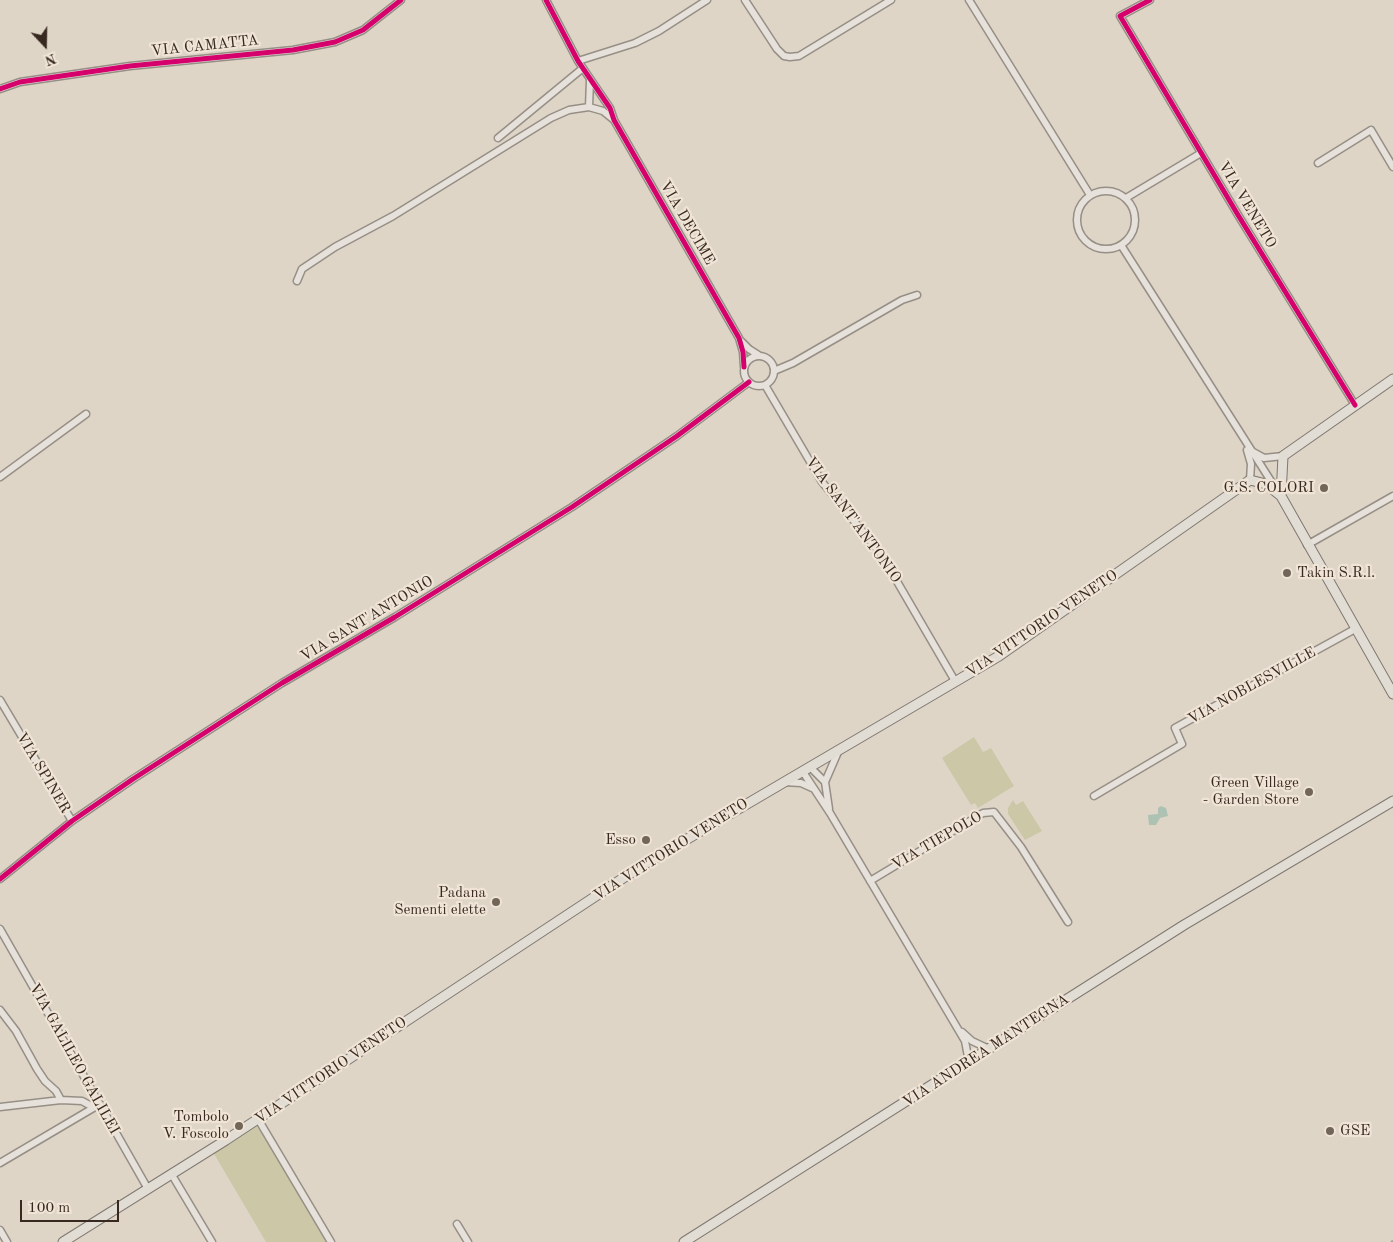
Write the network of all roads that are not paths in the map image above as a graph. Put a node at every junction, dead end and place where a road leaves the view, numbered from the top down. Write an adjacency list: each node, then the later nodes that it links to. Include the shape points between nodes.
1 (401, 0): 11 (street, VIA CAMATTA, via 363,30 335,42 293,50 130,66 20,82)
2 (546, 0): 8 (street, VIA DECIME)
3 (707, 0): 8 (street, via 635,42)
4 (746, 0): 5 (street, via 777,50 790,58 799,56)
5 (891, 0)
6 (969, 0): 19 (street)
7 (1150, 0): 16 (street, VIA VENETO, via 1120,16)
8 (578, 61): 9 (street, VIA DECIME)
9 (583, 68): 10 (street, VIA DECIME); 15 (street)
10 (588, 76): 12 (street, VIA DECIME); 13 (street, VIA DECIME)
11 (0, 89)
12 (601, 93): 13 (street); 14 (street, VIA DECIME)
13 (592, 107): 14 (street, VIA DECIME); 22 (street, via 569,110 551,118 393,216 335,247 302,269)
14 (614, 120): 24 (street, VIA DECIME)
15 (498, 138)
16 (1201, 153): 20 (street); 31 (street, VIA VENETO)
17 (1318, 163): 18 (street, via 1371,130)
18 (1393, 167)
19 (1090, 195): 20 (street, via 1108,190); 21 (street, via 1078,210 1076,220 1082,237 1095,247 1104,249)
20 (1126, 198): 21 (street, via 1135,213 1135,222 1133,231)
21 (1121, 245): 33 (street)
22 (297, 281)
23 (917, 294): 27 (street)
24 (739, 338): 25 (street, VIA DECIME); 26 (street, VIA DECIME, via 744,352)
25 (760, 356): 26 (street, via 752,358); 27 (street, via 769,359)
26 (744, 367): 29 (street)
27 (774, 371): 30 (street, via 772,379)
28 (1393, 379): 31 (main road)
29 (748, 382): 30 (street); 52 (street, VIA SANT'ANTONIO, via 677,436 572,507 282,683)
30 (765, 385): 41 (street, VIA SANT'ANTONIO, via 822,482 881,554)
31 (1355, 405): 34 (main road)
32 (86, 414): 35 (street)
33 (1246, 446): 34 (street, via 1264,458); 36 (street, via 1251,464); 37 (street)
34 (1283, 456): 37 (main road)
35 (0, 477)
36 (1250, 480): 37 (main road, via 1266,484); 41 (main road, VIA VITTORIO VENETO, via 999,656)
37 (1281, 496): 39 (main road)
38 (1393, 496): 39 (street)
39 (1307, 545): 40 (main road)
40 (1356, 629): 42 (main road); 49 (street, VIA NOBLESVILLE, via 1175,728 1182,744)
41 (955, 681): 44 (main road, VIA VITTORIO VENETO)
42 (1393, 694)
43 (0, 700): 52 (street, VIA SPINER)
44 (838, 751): 45 (main road, VIA VITTORIO VENETO); 47 (street)
45 (806, 770): 46 (main road, VIA VITTORIO VENETO); 47 (street); 48 (street)
46 (782, 782): 48 (street, via 801,783); 65 (main road, VIA VITTORIO VENETO, via 643,864)
47 (825, 782): 51 (street)
48 (812, 788): 51 (street)
49 (1094, 796)
50 (1393, 802): 60 (main road, VIA ANDREA MANTEGNA, via 1184,925)
51 (830, 813): 54 (street)
52 (72, 821): 53 (street, VIA SANT'ANTONIO)
53 (0, 879)
54 (870, 881): 55 (street, VIA TIEPOLO, via 983,813 994,812 1021,847); 58 (street)
55 (1068, 922)
56 (0, 929): 63 (street, VIA GALILEO GALILEI)
57 (0, 1010): 62 (street, via 16,1031 36,1069)
58 (957, 1028): 59 (street); 61 (street)
59 (972, 1042): 60 (street); 61 (street)
60 (989, 1049): 61 (main road, VIA ANDREA MANTEGNA)
61 (973, 1057): 76 (main road, VIA ANDREA MANTEGNA)
62 (61, 1100): 63 (street); 64 (street)
63 (96, 1106): 66 (street); 68 (street, VIA GALILEO GALILEI)
64 (0, 1107)
65 (258, 1119): 67 (main road, VIA VITTORIO VENETO); 74 (street)
66 (0, 1163)
67 (172, 1175): 68 (main road, VIA VITTORIO VENETO); 73 (street)
68 (148, 1189): 72 (main road, VIA VITTORIO VENETO)
69 (457, 1224): 75 (street)
70 (0, 1230): 71 (street)
71 (7, 1242)
72 (63, 1242)
73 (212, 1242)
74 (330, 1242)
75 (468, 1242)
76 (684, 1242)

